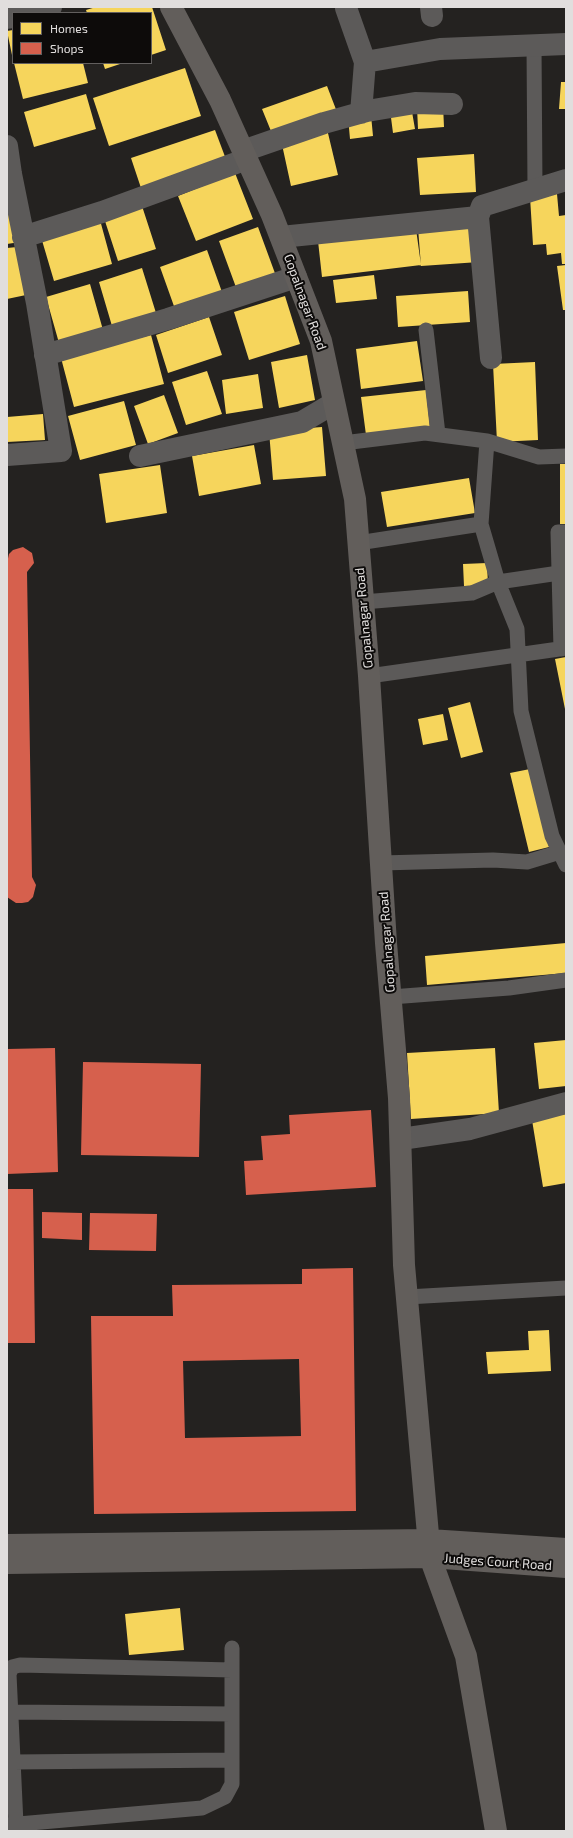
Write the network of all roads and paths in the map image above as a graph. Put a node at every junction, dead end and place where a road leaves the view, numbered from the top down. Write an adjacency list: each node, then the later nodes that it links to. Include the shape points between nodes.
1 (51, 7): 4 (street)
2 (171, 7): 11 (main road, Gopalnagar Road, via 220,100)
3 (346, 8): 7 (street)
4 (32, 12)
5 (566, 44): 6 (street)
6 (534, 45): 7 (street, via 440,50); 13 (lane)
7 (365, 62): 9 (street)
8 (452, 104): 9 (street, via 415,103)
9 (361, 113): 11 (street, via 324,123)
10 (7, 146): 14 (street)
11 (245, 155): 16 (street, via 102,212); 17 (main road, Gopalnagar Road)
12 (566, 180): 13 (street)
13 (535, 189): 15 (street, via 482,206)
14 (11, 191): 16 (street)
15 (478, 217): 17 (street); 21 (street)
16 (24, 237): 20 (street)
17 (280, 237): 18 (main road, Gopalnagar Road)
18 (296, 277): 20 (street, via 168,319); 22 (main road, Gopalnagar Road, via 322,341)
19 (426, 330): 23 (lane)
20 (45, 355): 26 (street, via 61,451)
21 (490, 358)
22 (334, 403): 25 (main road, Gopalnagar Road); 27 (street, via 302,422)
23 (438, 434): 24 (lane); 25 (lane, via 425,433)
24 (487, 441): 28 (lane, via 539,457); 29 (lane)
25 (343, 443): 31 (main road, Gopalnagar Road, via 355,499)
26 (7, 455)
27 (140, 456)
28 (566, 456)
29 (481, 524): 31 (lane); 33 (lane)
30 (566, 532): 32 (lane, via 558,532)
31 (358, 543): 34 (main road, Gopalnagar Road)
32 (559, 573): 33 (lane); 35 (lane)
33 (498, 582): 34 (lane, via 472,593); 36 (lane, via 517,629)
34 (363, 602): 37 (main road, Gopalnagar Road)
35 (564, 648): 36 (lane)
36 (518, 654): 37 (lane); 38 (lane, via 522,711 552,836)
37 (369, 676): 39 (main road, Gopalnagar Road)
38 (563, 859): 39 (lane, via 527,862 493,860)
39 (381, 863): 41 (main road, Gopalnagar Road)
40 (566, 980): 41 (lane, via 509,988)
41 (391, 997): 43 (main road, Gopalnagar Road)
42 (566, 1103): 43 (street, via 470,1129)
43 (401, 1139): 45 (main road, Gopalnagar Road)
44 (566, 1288): 45 (lane)
45 (407, 1297): 47 (main road, Gopalnagar Road)
46 (7, 1546): 47 (main road)
47 (429, 1548): 48 (main road); 49 (main road); 50 (main road, Judges Court Road); 58 (main road, Gopalnagar Road, via 466,1656)
48 (566, 1549)
49 (7, 1563)
50 (566, 1567)
51 (232, 1648): 52 (lane)
52 (232, 1670): 53 (lane, via 28,1665 12,1667 9,1674); 54 (lane)
53 (11, 1712): 54 (lane); 56 (lane)
54 (232, 1714): 55 (lane)
55 (232, 1760): 56 (lane); 57 (lane, via 232,1784 226,1797 202,1808)
56 (13, 1762): 57 (lane)
57 (11, 1825)
58 (496, 1831)

